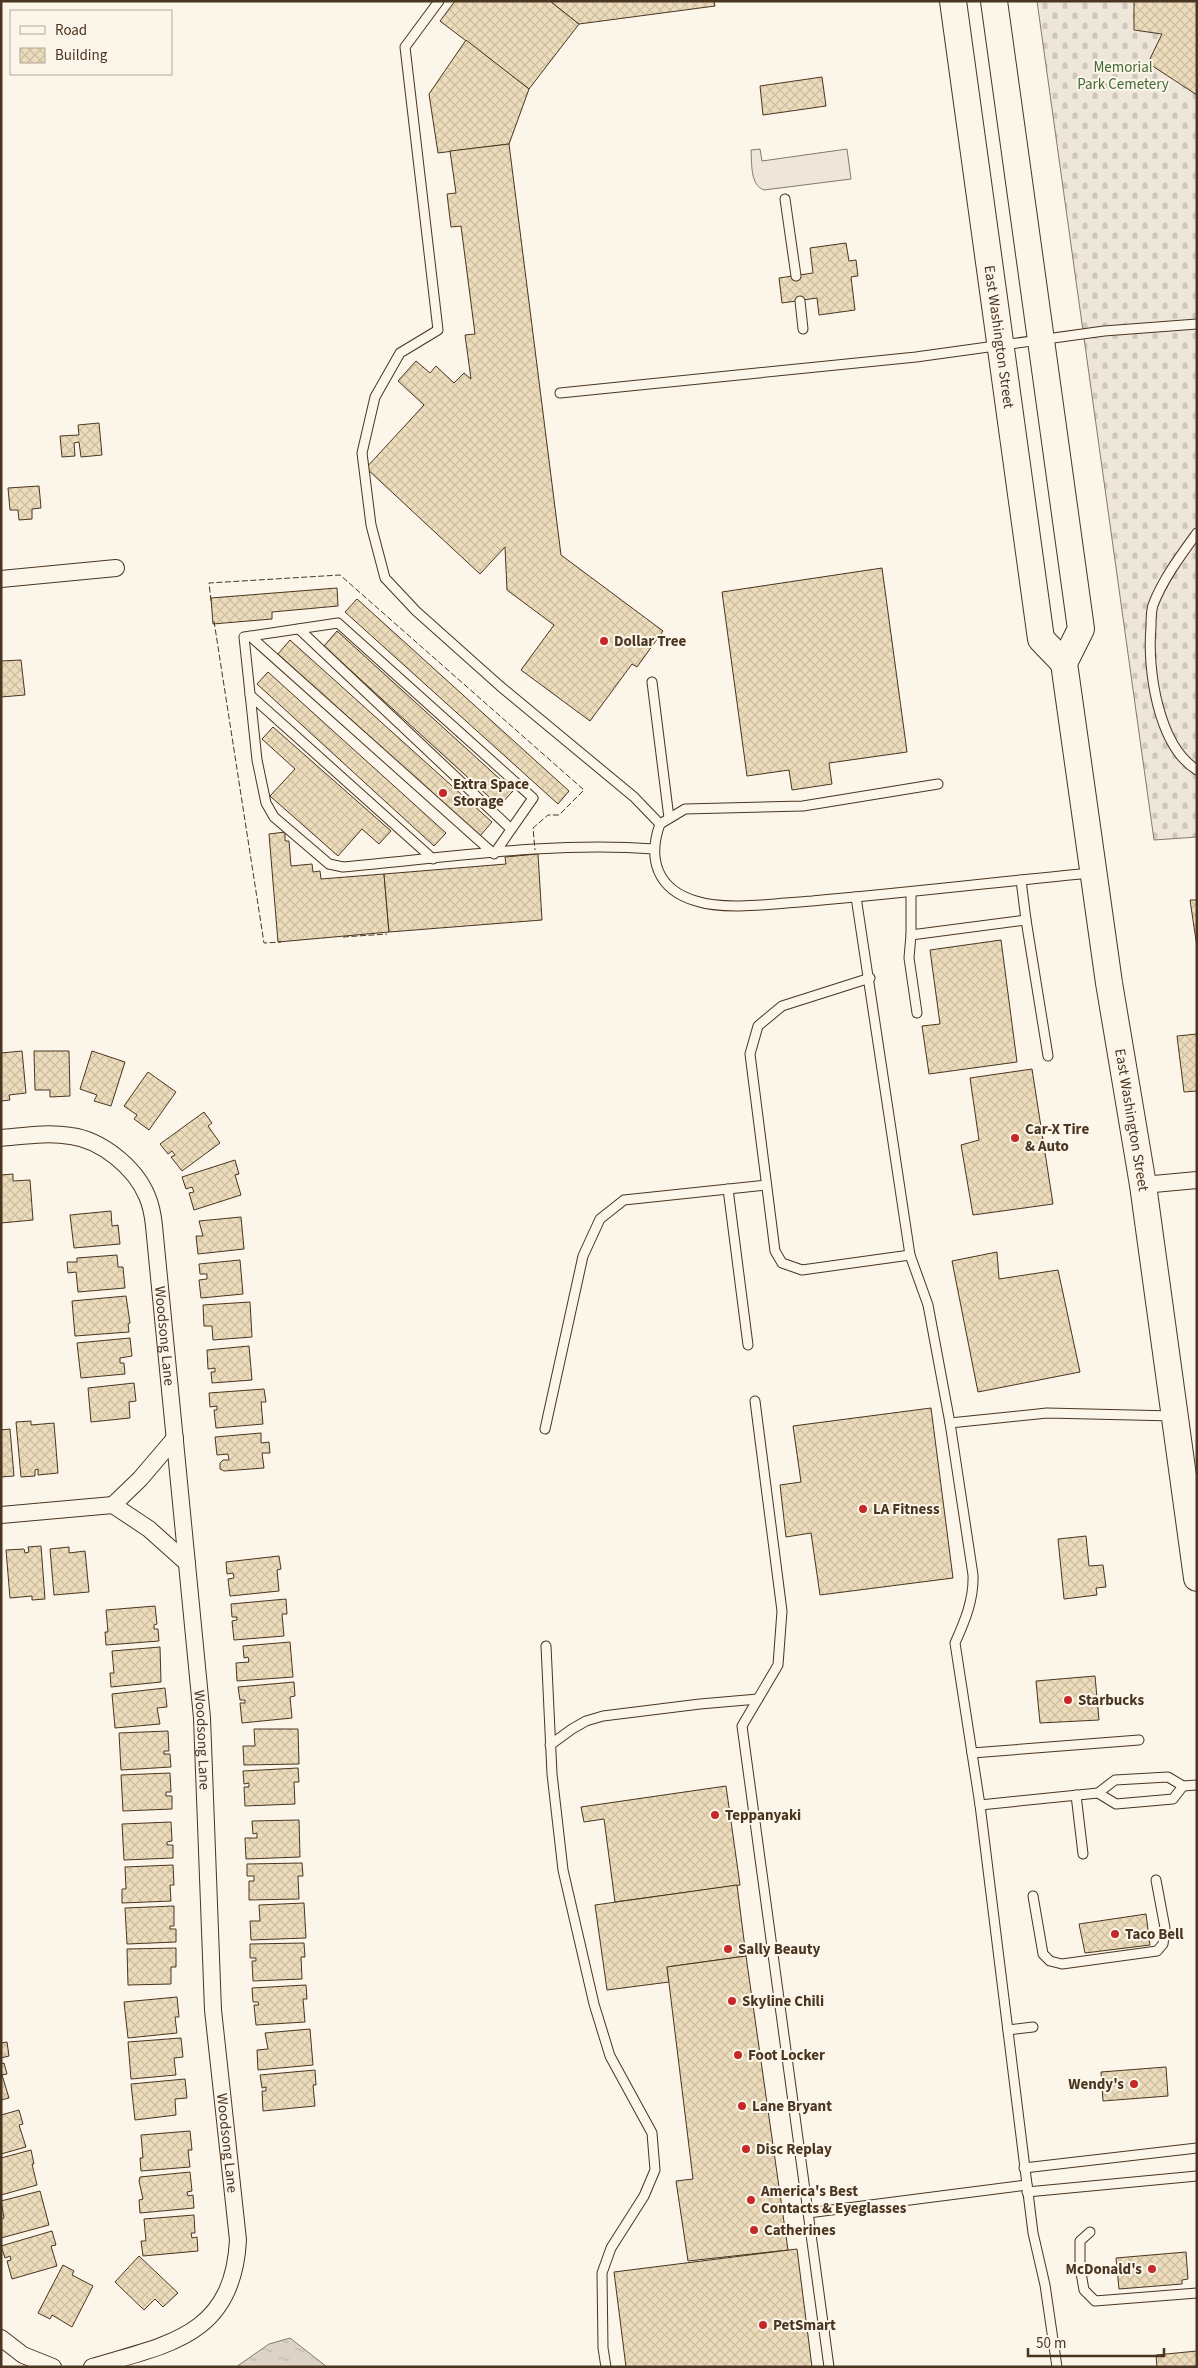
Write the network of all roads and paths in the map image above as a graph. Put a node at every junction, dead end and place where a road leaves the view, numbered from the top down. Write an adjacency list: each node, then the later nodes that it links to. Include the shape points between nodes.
1 (439, 1): 23 (lane, via 405,48 438,330 400,354 376,397 362,453 371,526 385,578 416,611)
2 (953, 1): 10 (main road, East Washington Street)
3 (994, 1): 9 (main road)
4 (785, 199): 5 (lane)
5 (796, 276)
6 (800, 301): 8 (lane)
7 (1197, 324): 9 (lane)
8 (803, 329)
9 (1041, 340): 10 (lane); 17 (main road, via 1081,629)
10 (1000, 346): 11 (lane); 17 (main road, East Washington Street, via 1041,639)
11 (560, 393)
12 (1197, 533): 20 (lane, via 1170,571 1152,606 1148,652 1156,701 1170,739 1191,767)
13 (116, 568): 14 (street)
14 (1, 579)
15 (299, 629): 16 (lane); 24 (lane); 24 (lane, via 338,623 533,798)
16 (250, 636): 19 (lane, via 244,637); 26 (lane)
17 (1064, 663): 28 (main road, East Washington Street)
18 (652, 682): 22 (lane)
19 (250, 695): 27 (lane); 27 (lane, via 257,760 266,803 274,817 329,864 343,867)
20 (1197, 770)
21 (938, 784): 22 (lane, via 803,806 685,809)
22 (669, 818): 23 (lane)
23 (660, 824): 25 (lane)
24 (511, 829): 26 (lane)
25 (654, 849): 26 (lane, via 608,845); 31 (lane, via 655,866 665,882 679,894 713,906)
26 (494, 854): 27 (lane)
27 (433, 859)
28 (1093, 873): 29 (lane); 40 (main road, East Washington Street)
29 (1021, 880): 30 (lane); 32 (lane)
30 (911, 892): 31 (lane); 33 (lane)
31 (856, 897): 34 (lane)
32 (1026, 920): 33 (lane); 36 (lane)
33 (912, 935): 35 (lane, via 908,958)
34 (870, 978): 39 (lane, via 782,1006 758,1026 750,1054); 42 (lane)
35 (917, 1013)
36 (1048, 1056)
37 (1, 1138): 48 (street, Woodsong Lane, via 55,1134 89,1141 114,1156 147,1195 154,1226)
38 (1197, 1180): 40 (street)
39 (766, 1184): 41 (lane); 42 (lane, via 775,1251 782,1263 802,1270)
40 (1143, 1185): 45 (main road, East Washington Street)
41 (728, 1189): 43 (lane); 47 (lane, via 624,1200 600,1219 584,1256)
42 (910, 1255): 46 (lane, via 928,1305)
43 (748, 1345)
44 (755, 1401): 54 (lane, via 782,1611 778,1665)
45 (1175, 1416): 46 (lane, via 1047,1413); 52 (main road, East Washington Street)
46 (950, 1423): 57 (lane, via 973,1575 966,1618 954,1643)
47 (545, 1429)
48 (175, 1438): 49 (street); 51 (street, Woodsong Lane)
49 (113, 1505): 50 (street); 51 (street, via 150,1529)
50 (1, 1515)
51 (187, 1563): 77 (street, Woodsong Lane, via 202,1718 213,2010 238,2240 237,2263 220,2306 196,2329 170,2344)
52 (1197, 1578)
53 (546, 1646): 56 (lane)
54 (758, 1699): 56 (lane, via 603,1716 586,1721); 72 (lane, via 742,1726)
55 (1139, 1740): 57 (lane)
56 (550, 1745): 78 (lane, via 563,1870 594,2004 610,2056 652,2133 653,2142 655,2170 644,2196 611,2248 602,2273)
57 (972, 1753): 62 (lane)
58 (1197, 1785): 59 (lane)
59 (1183, 1786): 60 (lane, via 1168,1777 1115,1780); 60 (lane, via 1173,1799 1116,1804)
60 (1098, 1793): 61 (lane)
61 (1076, 1795): 62 (lane); 63 (lane)
62 (980, 1805): 67 (lane)
63 (1083, 1854)
64 (1156, 1880): 65 (lane, via 1165,1928 1163,1944 1156,1950 1062,1964 1050,1961 1043,1954)
65 (1033, 1896)
66 (1034, 2027): 67 (lane)
67 (1008, 2030): 69 (lane)
68 (1197, 2148): 69 (lane)
69 (1024, 2168): 71 (lane)
70 (1197, 2176): 71 (lane)
71 (1027, 2188): 72 (lane); 80 (lane)
72 (808, 2213): 79 (lane)
73 (1090, 2232): 74 (lane, via 1080,2241 1079,2250 1084,2290 1095,2301)
74 (1197, 2293)
75 (1, 2338): 76 (street, via 23,2355)
76 (53, 2367)
77 (92, 2367)
78 (606, 2367)
79 (829, 2367)
80 (1057, 2367)

